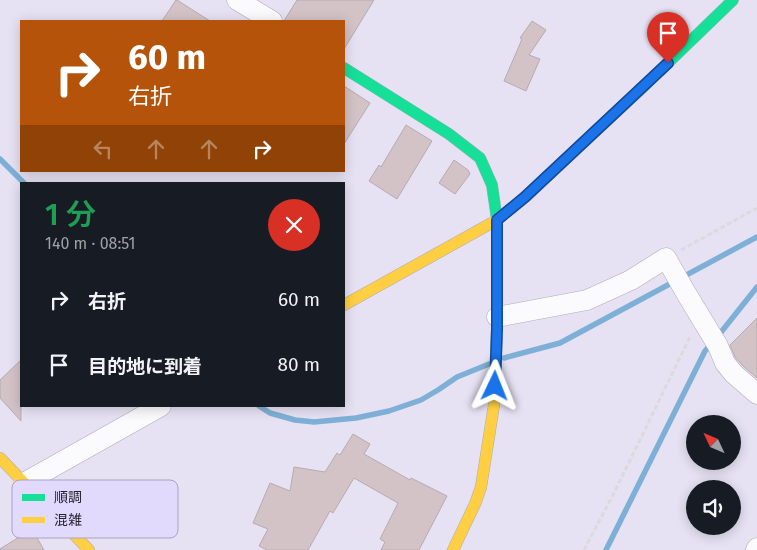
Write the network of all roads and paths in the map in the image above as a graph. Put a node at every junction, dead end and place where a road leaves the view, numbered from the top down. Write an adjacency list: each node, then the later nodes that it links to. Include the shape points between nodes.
1 (238, 0): 3 (street)
2 (733, 0): 6 (street, via 532,191)
3 (270, 20)
4 (345, 69): 6 (street, via 449,134 480,158 492,185)
5 (757, 208): 7 (path)
6 (497, 220): 8 (street); 9 (street)
7 (667, 260): 9 (street, via 588,300); 10 (street)
8 (345, 304)
9 (497, 317): 18 (street, via 494,405 481,488)
10 (702, 320): 11 (street, via 726,364); 19 (path)
11 (757, 394)
12 (159, 407): 15 (street)
13 (0, 458): 14 (street)
14 (21, 480)
15 (29, 480)
16 (77, 538): 17 (street)
17 (89, 550)
18 (453, 550)
19 (584, 550)

